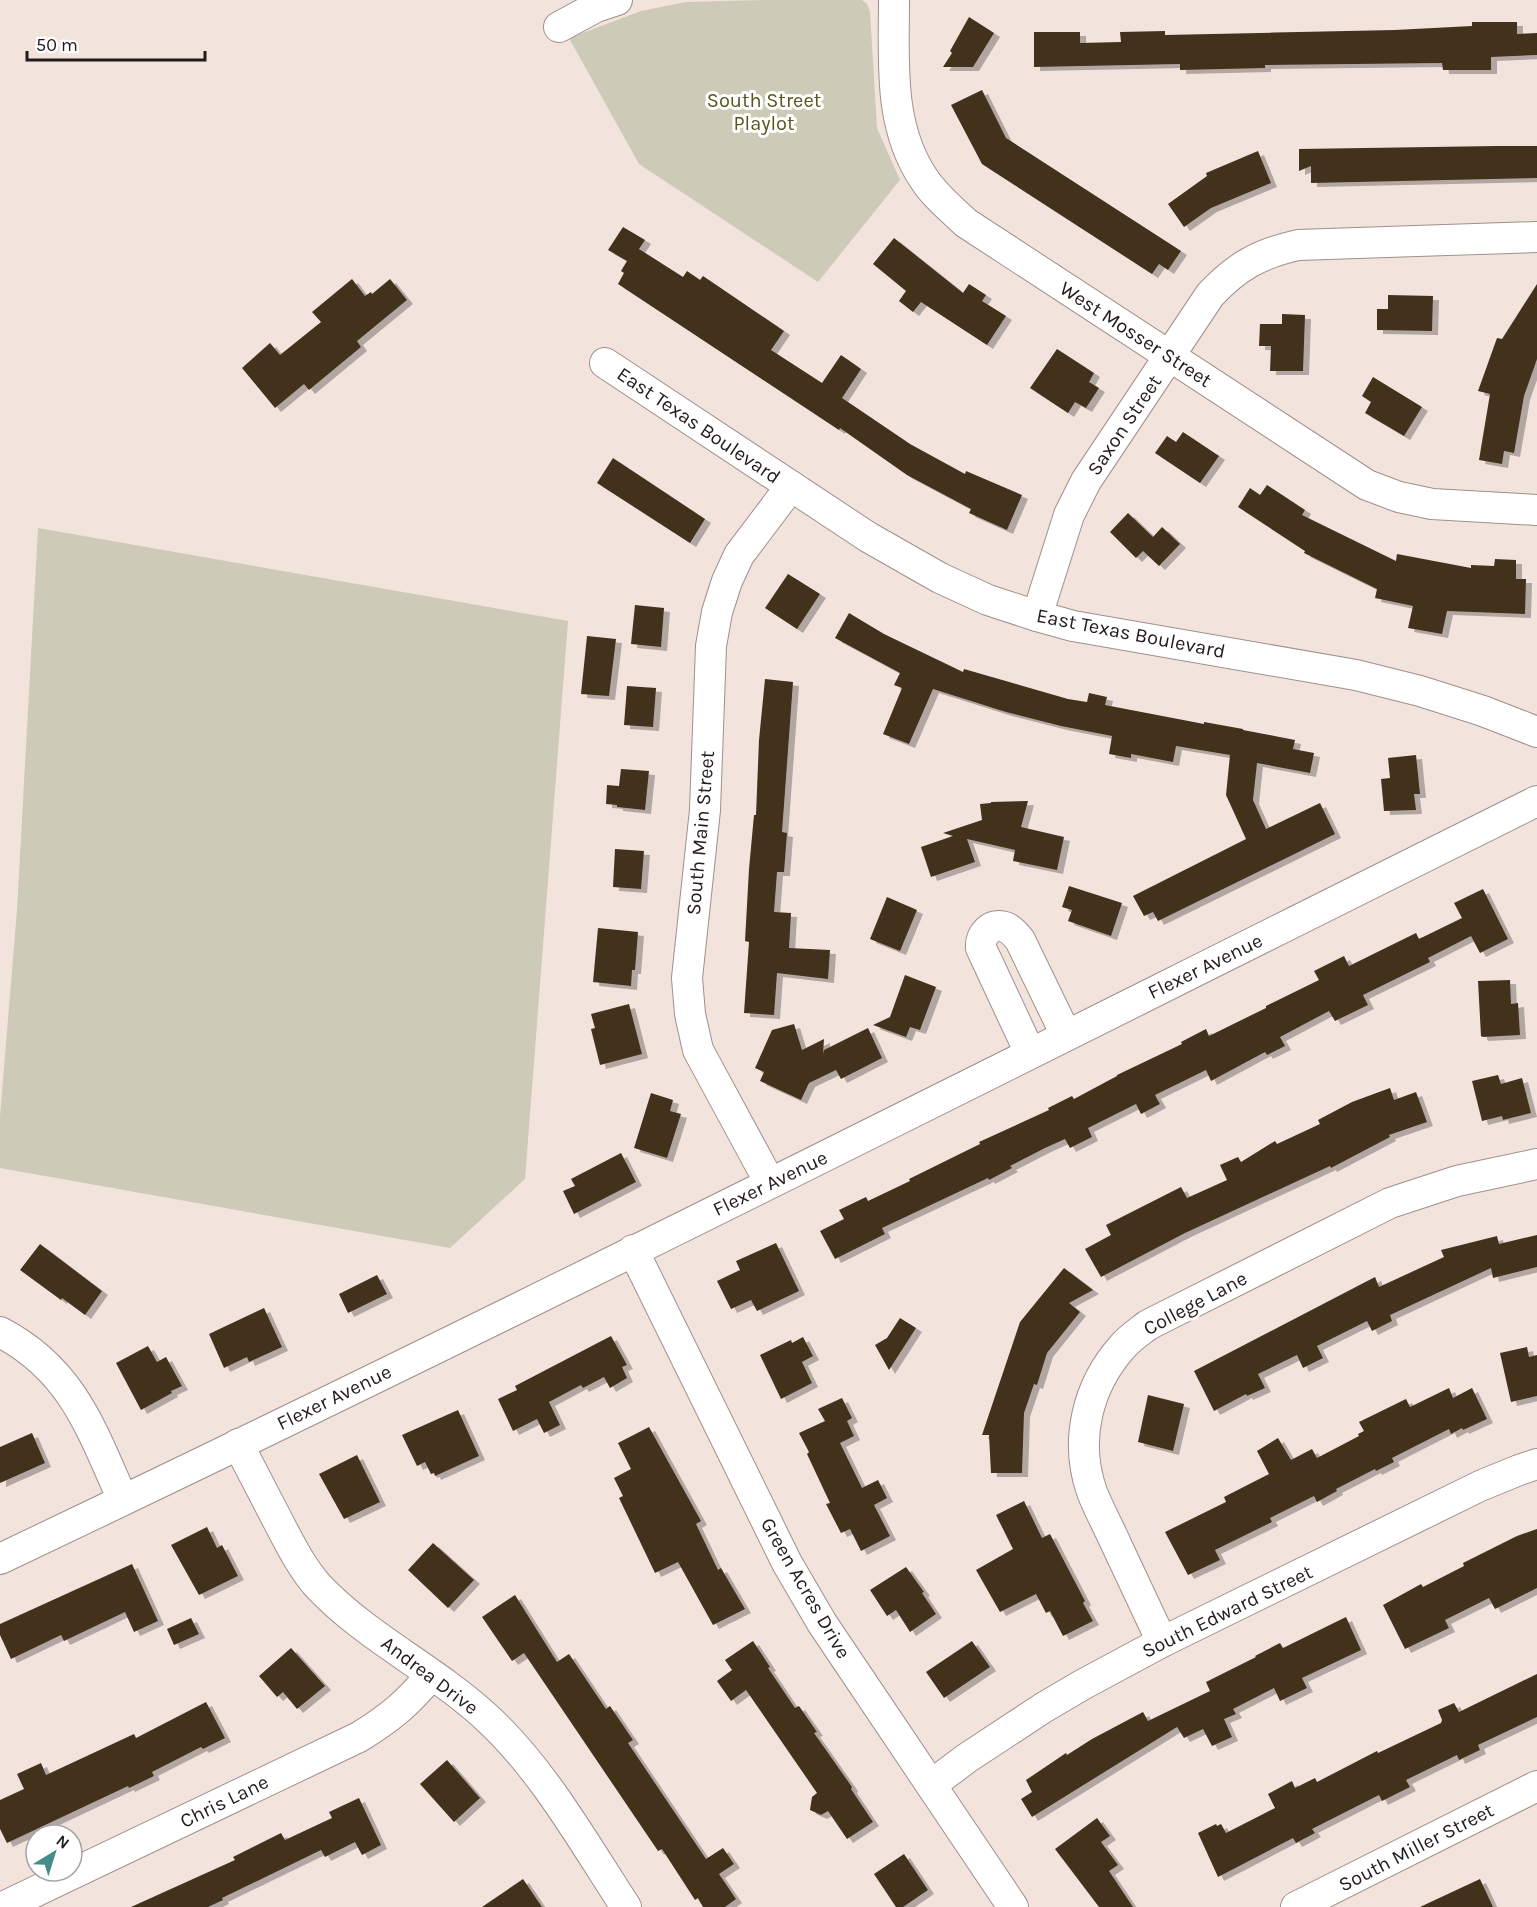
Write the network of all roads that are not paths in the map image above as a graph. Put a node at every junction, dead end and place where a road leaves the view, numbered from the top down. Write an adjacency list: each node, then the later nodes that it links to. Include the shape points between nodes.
1 (617, 0): 3 (street)
2 (894, 0): 5 (street, West Mosser Street, via 895,94 900,124 909,153 924,179 966,223)
3 (559, 27)
4 (1537, 237): 5 (street, Saxon Street, via 1298,245 1270,251 1226,277 1210,294)
5 (1170, 356): 8 (street, West Mosser Street, via 1367,485 1432,504); 9 (street, Saxon Street, via 1086,482 1069,516)
6 (605, 363): 7 (street, East Texas Boulevard)
7 (791, 486): 9 (street, East Texas Boulevard, via 940,578); 15 (street, South Main Street, via 739,555 717,612 711,646 705,810 687,978 698,1050)
8 (1537, 510)
9 (1037, 616): 10 (street, East Texas Boulevard, via 1073,626 1356,675 1420,691)
10 (1537, 732)
11 (1537, 801): 12 (street, Flexer Avenue)
12 (1066, 1035): 13 (street, Flexer Avenue); 13 (street, via 1020,940 1005,927 989,929 981,948)
13 (1030, 1053): 15 (street, Flexer Avenue)
14 (1537, 1164): 22 (street, College Lane, via 1457,1181 1390,1203 1148,1325 1109,1362 1087,1411 1085,1463 1092,1492)
15 (770, 1183): 16 (street, Flexer Avenue)
16 (633, 1250): 18 (street, Flexer Avenue); 24 (street, Green Acres Drive, via 787,1563 822,1623)
17 (0, 1332): 20 (street, via 41,1360 66,1386 85,1416)
18 (238, 1444): 20 (street, Flexer Avenue); 23 (street, Andrea Drive, via 316,1584 340,1608)
19 (1537, 1464): 22 (street, South Edward Street, via 1480,1486)
20 (123, 1500): 21 (street, Flexer Avenue)
21 (0, 1558)
22 (1162, 1642): 24 (street, South Edward Street, via 1043,1708)
23 (431, 1675): 26 (street, Chris Lane, via 388,1719 359,1737); 27 (street, Andrea Drive, via 487,1718 516,1748)
24 (931, 1785): 28 (street, Green Acres Drive)
25 (1537, 1786): 29 (street, South Miller Street)
26 (3, 1907)
27 (626, 1907)
28 (1013, 1907)
29 (1296, 1907)

